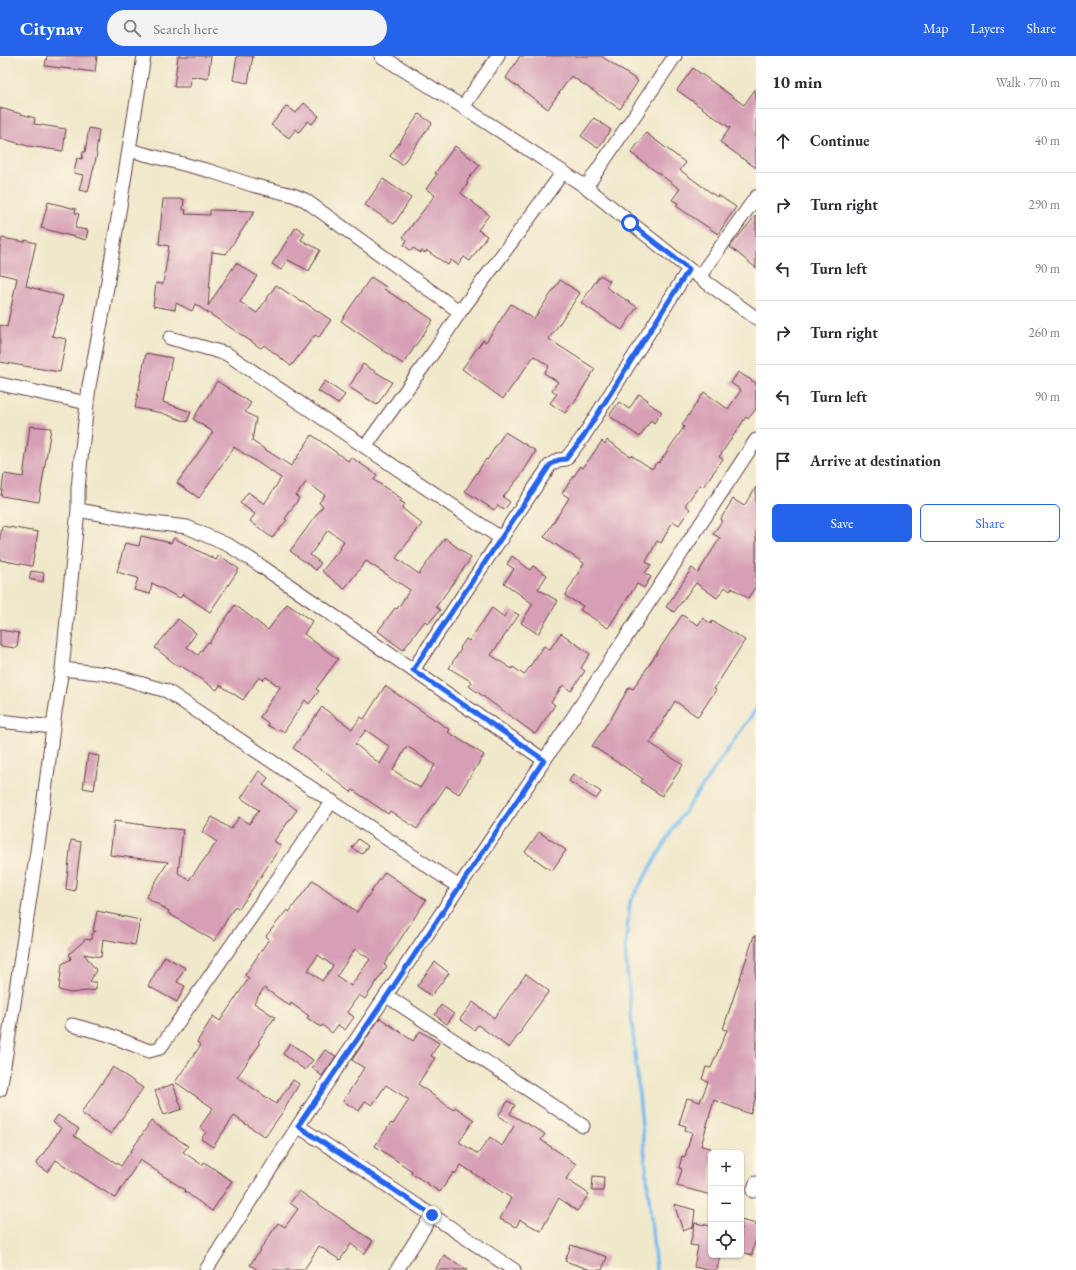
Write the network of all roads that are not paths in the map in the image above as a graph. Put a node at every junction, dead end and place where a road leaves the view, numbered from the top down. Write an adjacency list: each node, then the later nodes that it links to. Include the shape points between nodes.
1 (144, 56): 6 (street)
2 (381, 56): 5 (street)
3 (498, 56): 5 (street)
4 (675, 56): 8 (street)
5 (463, 107): 7 (street)
6 (129, 150): 11 (street, via 305,200); 15 (street)
7 (563, 172): 8 (street); 11 (street)
8 (586, 187): 10 (street)
9 (756, 197): 10 (street)
10 (694, 273): 12 (street); 19 (street, via 583,437 566,459 550,465)
11 (460, 312): 17 (street)
12 (756, 318)
13 (170, 338): 17 (street, via 227,354)
14 (0, 384): 15 (street)
15 (87, 403): 18 (street)
16 (756, 440): 24 (street)
17 (364, 447): 19 (street)
18 (78, 510): 20 (street); 21 (street, via 187,527 230,546)
19 (502, 538): 21 (street)
20 (62, 670): 23 (street); 25 (street, via 108,674 167,691)
21 (413, 670): 24 (street)
22 (0, 721): 23 (street)
23 (53, 727): 29 (street, via 16,994)
24 (544, 760): 26 (street)
25 (332, 801): 26 (street); 28 (street, via 160,1048 149,1051 106,1034)
26 (459, 887): 27 (street)
27 (387, 996): 30 (street); 31 (street)
28 (72, 1025)
29 (0, 1081)
30 (298, 1126): 32 (street); 33 (street)
31 (583, 1126)
32 (432, 1215): 34 (street); 35 (street)
33 (206, 1270)
34 (397, 1270)
35 (514, 1270)

